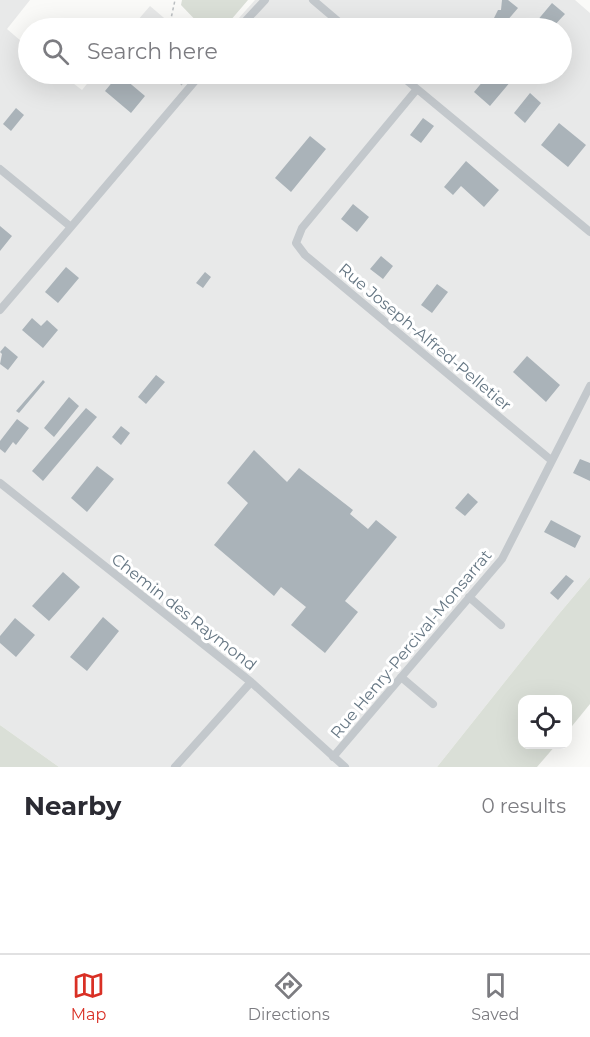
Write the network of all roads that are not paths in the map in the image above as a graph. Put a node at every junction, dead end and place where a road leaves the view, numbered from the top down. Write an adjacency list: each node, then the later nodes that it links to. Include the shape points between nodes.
1 (265, 0): 3 (street)
2 (313, 0): 4 (street)
3 (248, 18)
4 (334, 18)
5 (193, 84): 9 (street)
6 (410, 84): 7 (street)
7 (417, 90): 10 (street); 13 (street, Rue Joseph-Alfred-Pelletier, via 302,228 296,243 305,255)
8 (0, 168): 9 (street)
9 (71, 227): 11 (street)
10 (590, 232)
11 (0, 310)
12 (590, 386): 13 (street, Rue Henry-Percival-Monsarrat)
13 (551, 460): 15 (street, Rue Henry-Percival-Monsarrat, via 501,559)
14 (0, 483): 18 (street, Chemin des Raymond)
15 (469, 597): 16 (street); 17 (street, Rue Henry-Percival-Monsarrat)
16 (501, 625)
17 (401, 676): 19 (street); 20 (street, Rue Henry-Percival-Monsarrat)
18 (251, 682): 20 (street, Chemin des Raymond); 21 (street)
19 (433, 704)
20 (333, 757): 22 (street, Chemin des Raymond)
21 (175, 767)
22 (345, 767)

